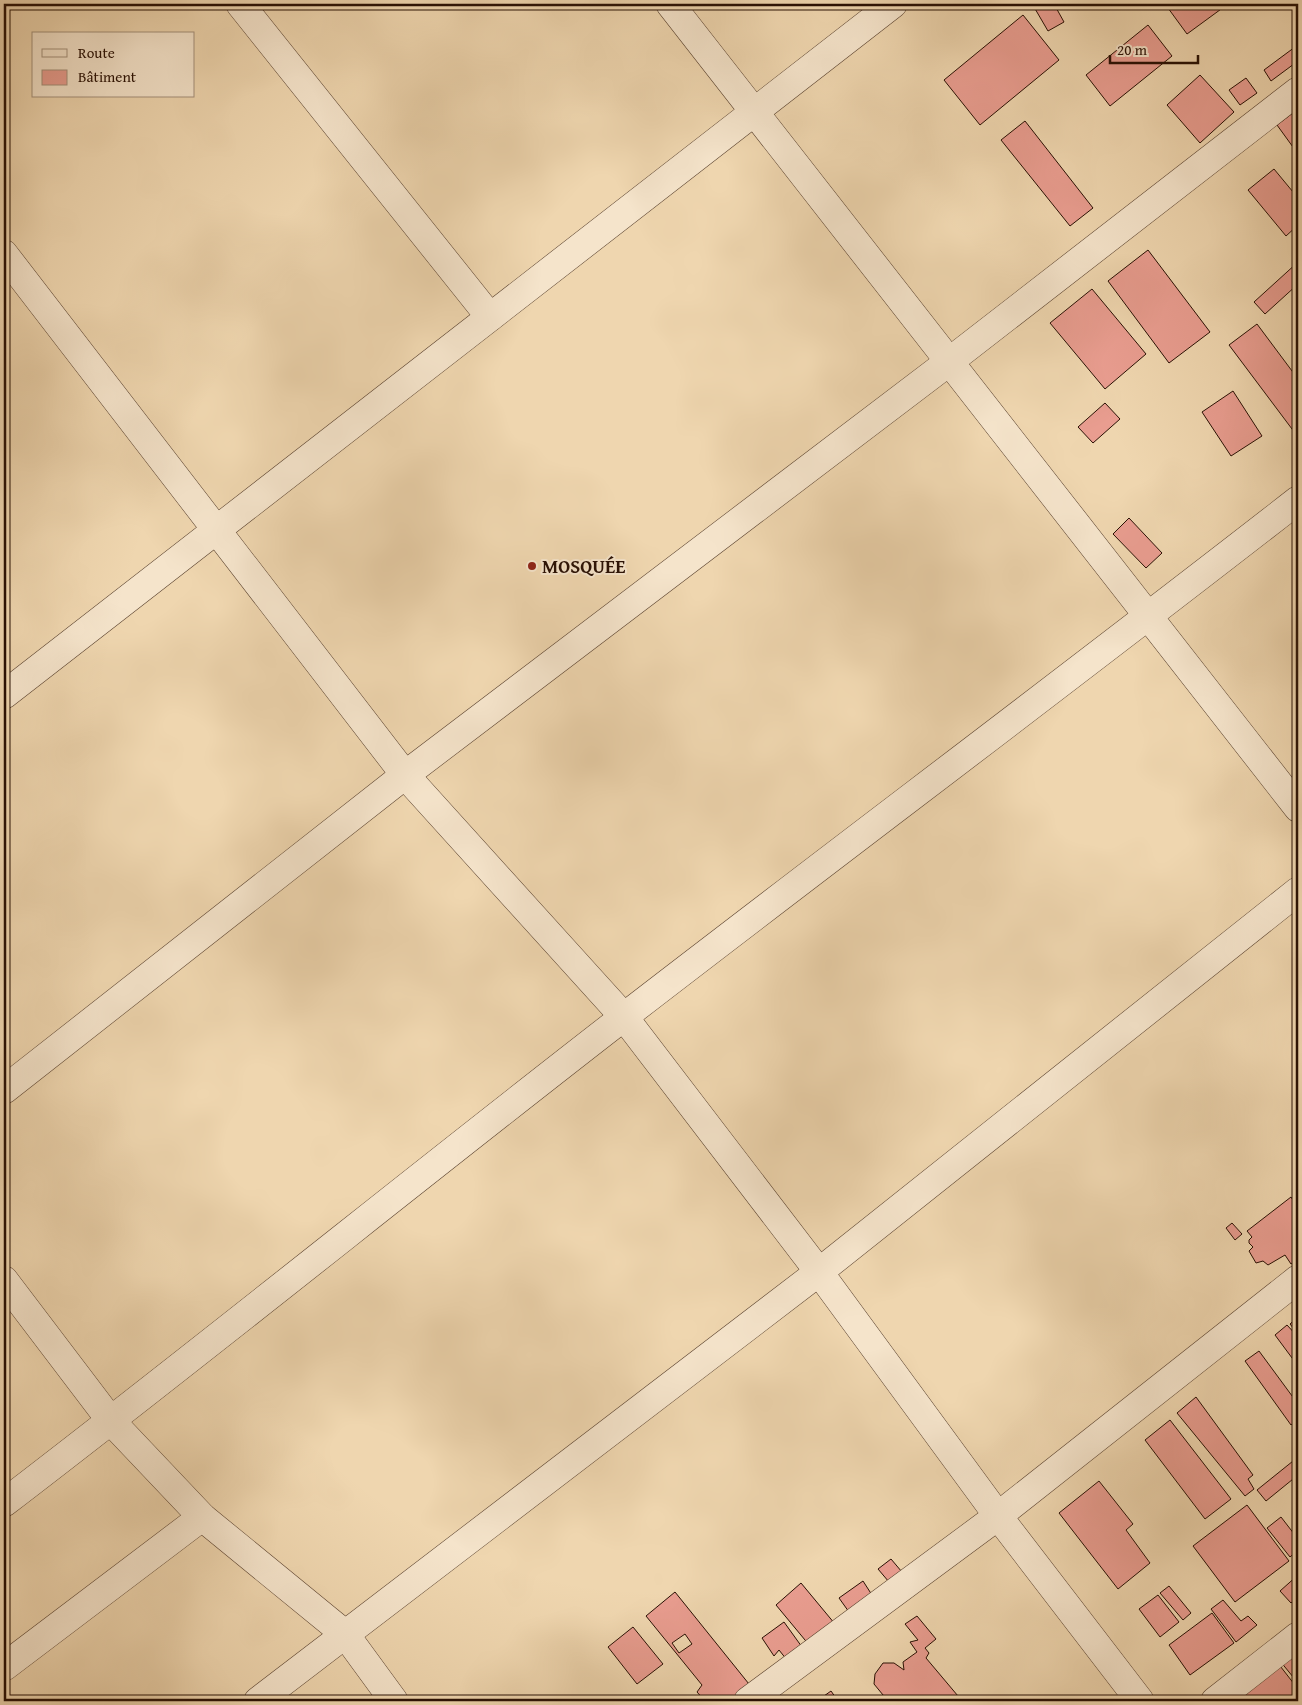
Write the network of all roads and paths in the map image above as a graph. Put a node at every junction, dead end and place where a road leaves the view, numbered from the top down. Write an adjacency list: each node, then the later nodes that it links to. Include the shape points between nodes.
1 (240, 4): 7 (street)
2 (670, 4): 5 (street)
3 (893, 4): 5 (street)
4 (1298, 91): 8 (street)
5 (754, 111): 7 (street); 8 (street)
6 (6, 260): 10 (street)
7 (490, 317): 10 (street)
8 (950, 361): 11 (street); 13 (street)
9 (1298, 500): 11 (street)
10 (216, 530): 12 (street); 13 (street)
11 (1149, 617): 14 (street); 16 (street)
12 (4, 695)
13 (404, 775): 16 (street); 17 (street)
14 (1298, 808)
15 (1298, 891): 18 (street)
16 (624, 1017): 18 (street); 21 (street)
17 (4, 1090)
18 (819, 1272): 23 (street); 25 (street)
19 (1298, 1279): 23 (street)
20 (4, 1280): 21 (street)
21 (111, 1421): 22 (street); 24 (street)
22 (4, 1503)
23 (998, 1516): 30 (street); 31 (street)
24 (202, 1517): 25 (street); 27 (street)
25 (344, 1634): 28 (street); 29 (street)
26 (1298, 1636): 32 (street)
27 (4, 1667)
28 (258, 1701)
29 (394, 1701)
30 (748, 1701)
31 (1140, 1701)
32 (1215, 1701)

